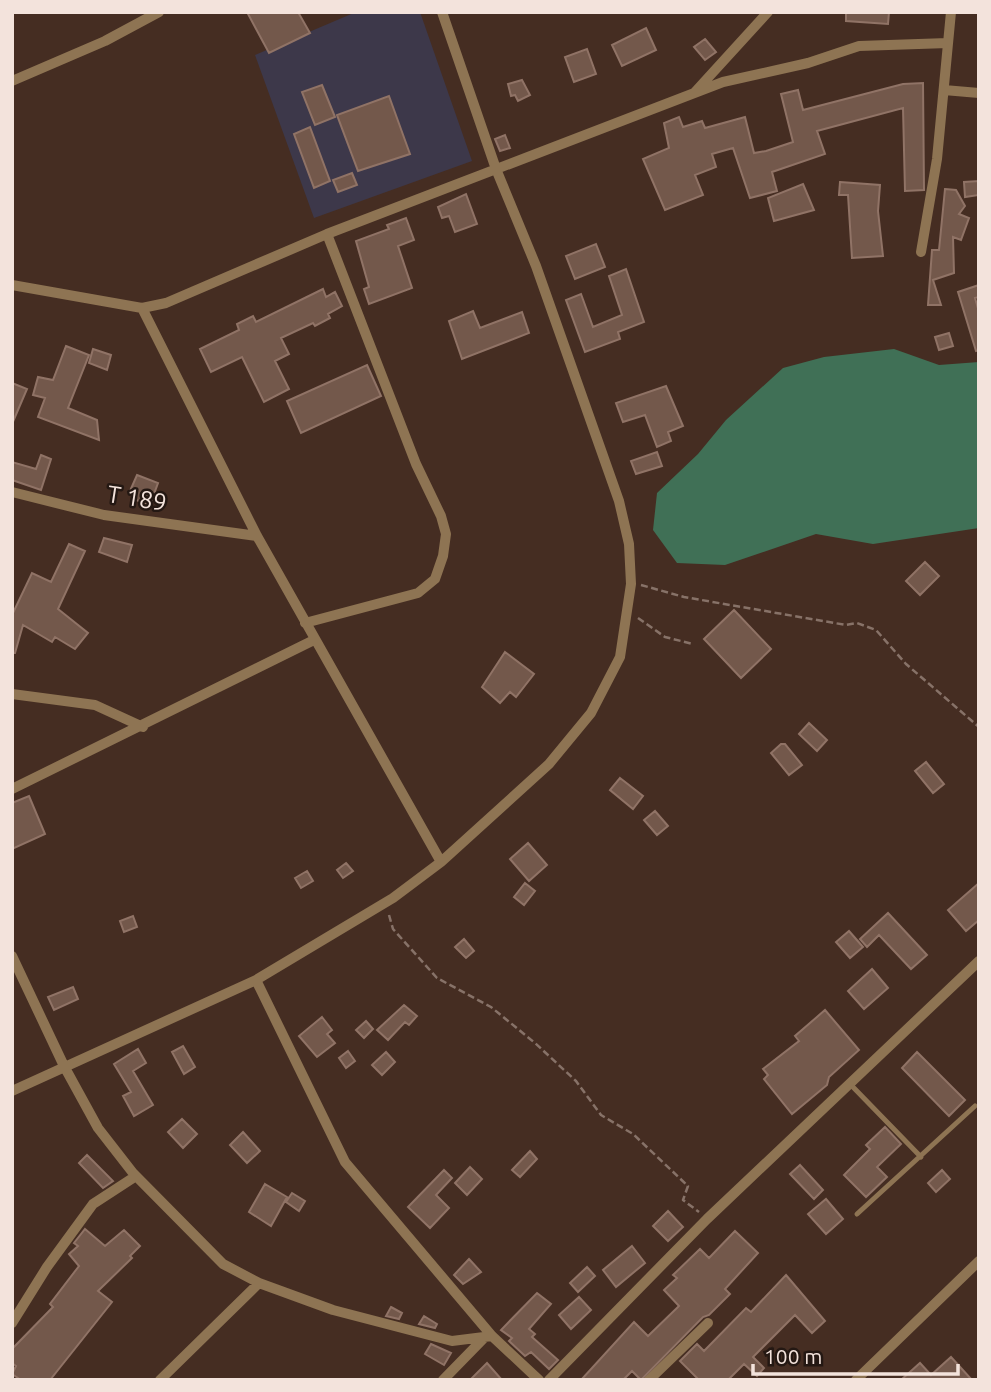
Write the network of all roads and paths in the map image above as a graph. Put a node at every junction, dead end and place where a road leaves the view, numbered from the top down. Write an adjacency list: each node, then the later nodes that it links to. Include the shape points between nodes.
1 (159, 12): 6 (street)
2 (442, 12): 10 (street)
3 (768, 12): 9 (street)
4 (951, 12): 5 (street)
5 (948, 43): 7 (street); 9 (street, via 859,46)
6 (12, 81)
7 (944, 90): 8 (street); 12 (street)
8 (979, 93)
9 (693, 94): 10 (street)
10 (496, 170): 11 (street); 17 (street, via 536,266 619,501 629,544)
11 (327, 234): 14 (street, via 166,303); 19 (street, via 446,534 435,579 418,593)
12 (921, 252)
13 (12, 285): 14 (street)
14 (142, 308): 16 (street)
15 (12, 492): 16 (street, T 189, via 104,515)
16 (257, 536): 19 (street)
17 (631, 584): 18 (street); 24 (path, via 876,630 906,664)
18 (629, 612): 21 (path, via 665,637); 26 (street, via 620,657 592,713 549,764)
19 (305, 623): 20 (street)
20 (314, 640): 23 (street); 26 (street)
21 (693, 644)
22 (12, 694): 23 (street, via 95,705)
23 (143, 727): 25 (street)
24 (979, 727)
25 (12, 789)
26 (441, 862): 27 (street)
27 (393, 898): 30 (street); 38 (path, via 389,920 393,929 437,978 491,1007 535,1042 576,1081 601,1115 633,1134 680,1177 688,1186 683,1200)
28 (12, 956): 31 (street)
29 (979, 961): 32 (street)
30 (256, 980): 31 (street); 43 (street, via 345,1162)
31 (64, 1066): 33 (street); 36 (street, via 98,1128)
32 (851, 1085): 35 (lane); 38 (street)
33 (12, 1091)
34 (975, 1106): 35 (lane)
35 (921, 1157): 37 (lane)
36 (136, 1176): 40 (street, via 223,1264); 41 (street, via 93,1204)
37 (856, 1214)
38 (707, 1219): 47 (street)
39 (979, 1261): 49 (street)
40 (259, 1283): 43 (street, via 333,1310 452,1341); 44 (street)
41 (12, 1323)
42 (708, 1323): 48 (street)
43 (487, 1338): 45 (street); 46 (street)
44 (160, 1380)
45 (443, 1380)
46 (539, 1380)
47 (549, 1380)
48 (649, 1380)
49 (856, 1380)

